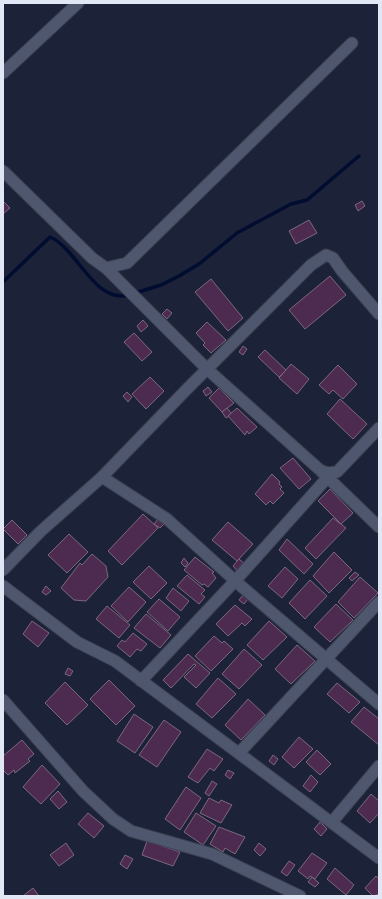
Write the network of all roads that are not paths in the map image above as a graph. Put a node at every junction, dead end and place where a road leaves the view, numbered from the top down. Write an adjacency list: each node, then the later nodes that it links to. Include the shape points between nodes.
1 (78, 3): 3 (street)
2 (352, 43): 5 (street, via 127,263)
3 (3, 73)
4 (3, 171): 5 (street, via 92,258)
5 (106, 268): 7 (street)
6 (379, 314): 7 (street, via 333,258 326,255 311,265)
7 (206, 369): 9 (street); 10 (street)
8 (379, 428): 9 (street, via 337,472)
9 (324, 473): 11 (street); 13 (street)
10 (102, 477): 12 (street, via 41,531); 13 (street, via 167,519)
11 (379, 527)
12 (3, 570)
13 (235, 581): 16 (street); 17 (street)
14 (3, 586): 17 (street, via 77,642 115,661)
15 (379, 602): 16 (street)
16 (327, 660): 19 (street); 20 (street)
17 (141, 681): 20 (street)
18 (3, 700): 24 (street, via 83,791 131,832 212,854)
19 (379, 704)
20 (239, 753): 22 (street)
21 (379, 766): 22 (street)
22 (332, 822): 23 (street)
23 (379, 858)
24 (300, 896)

